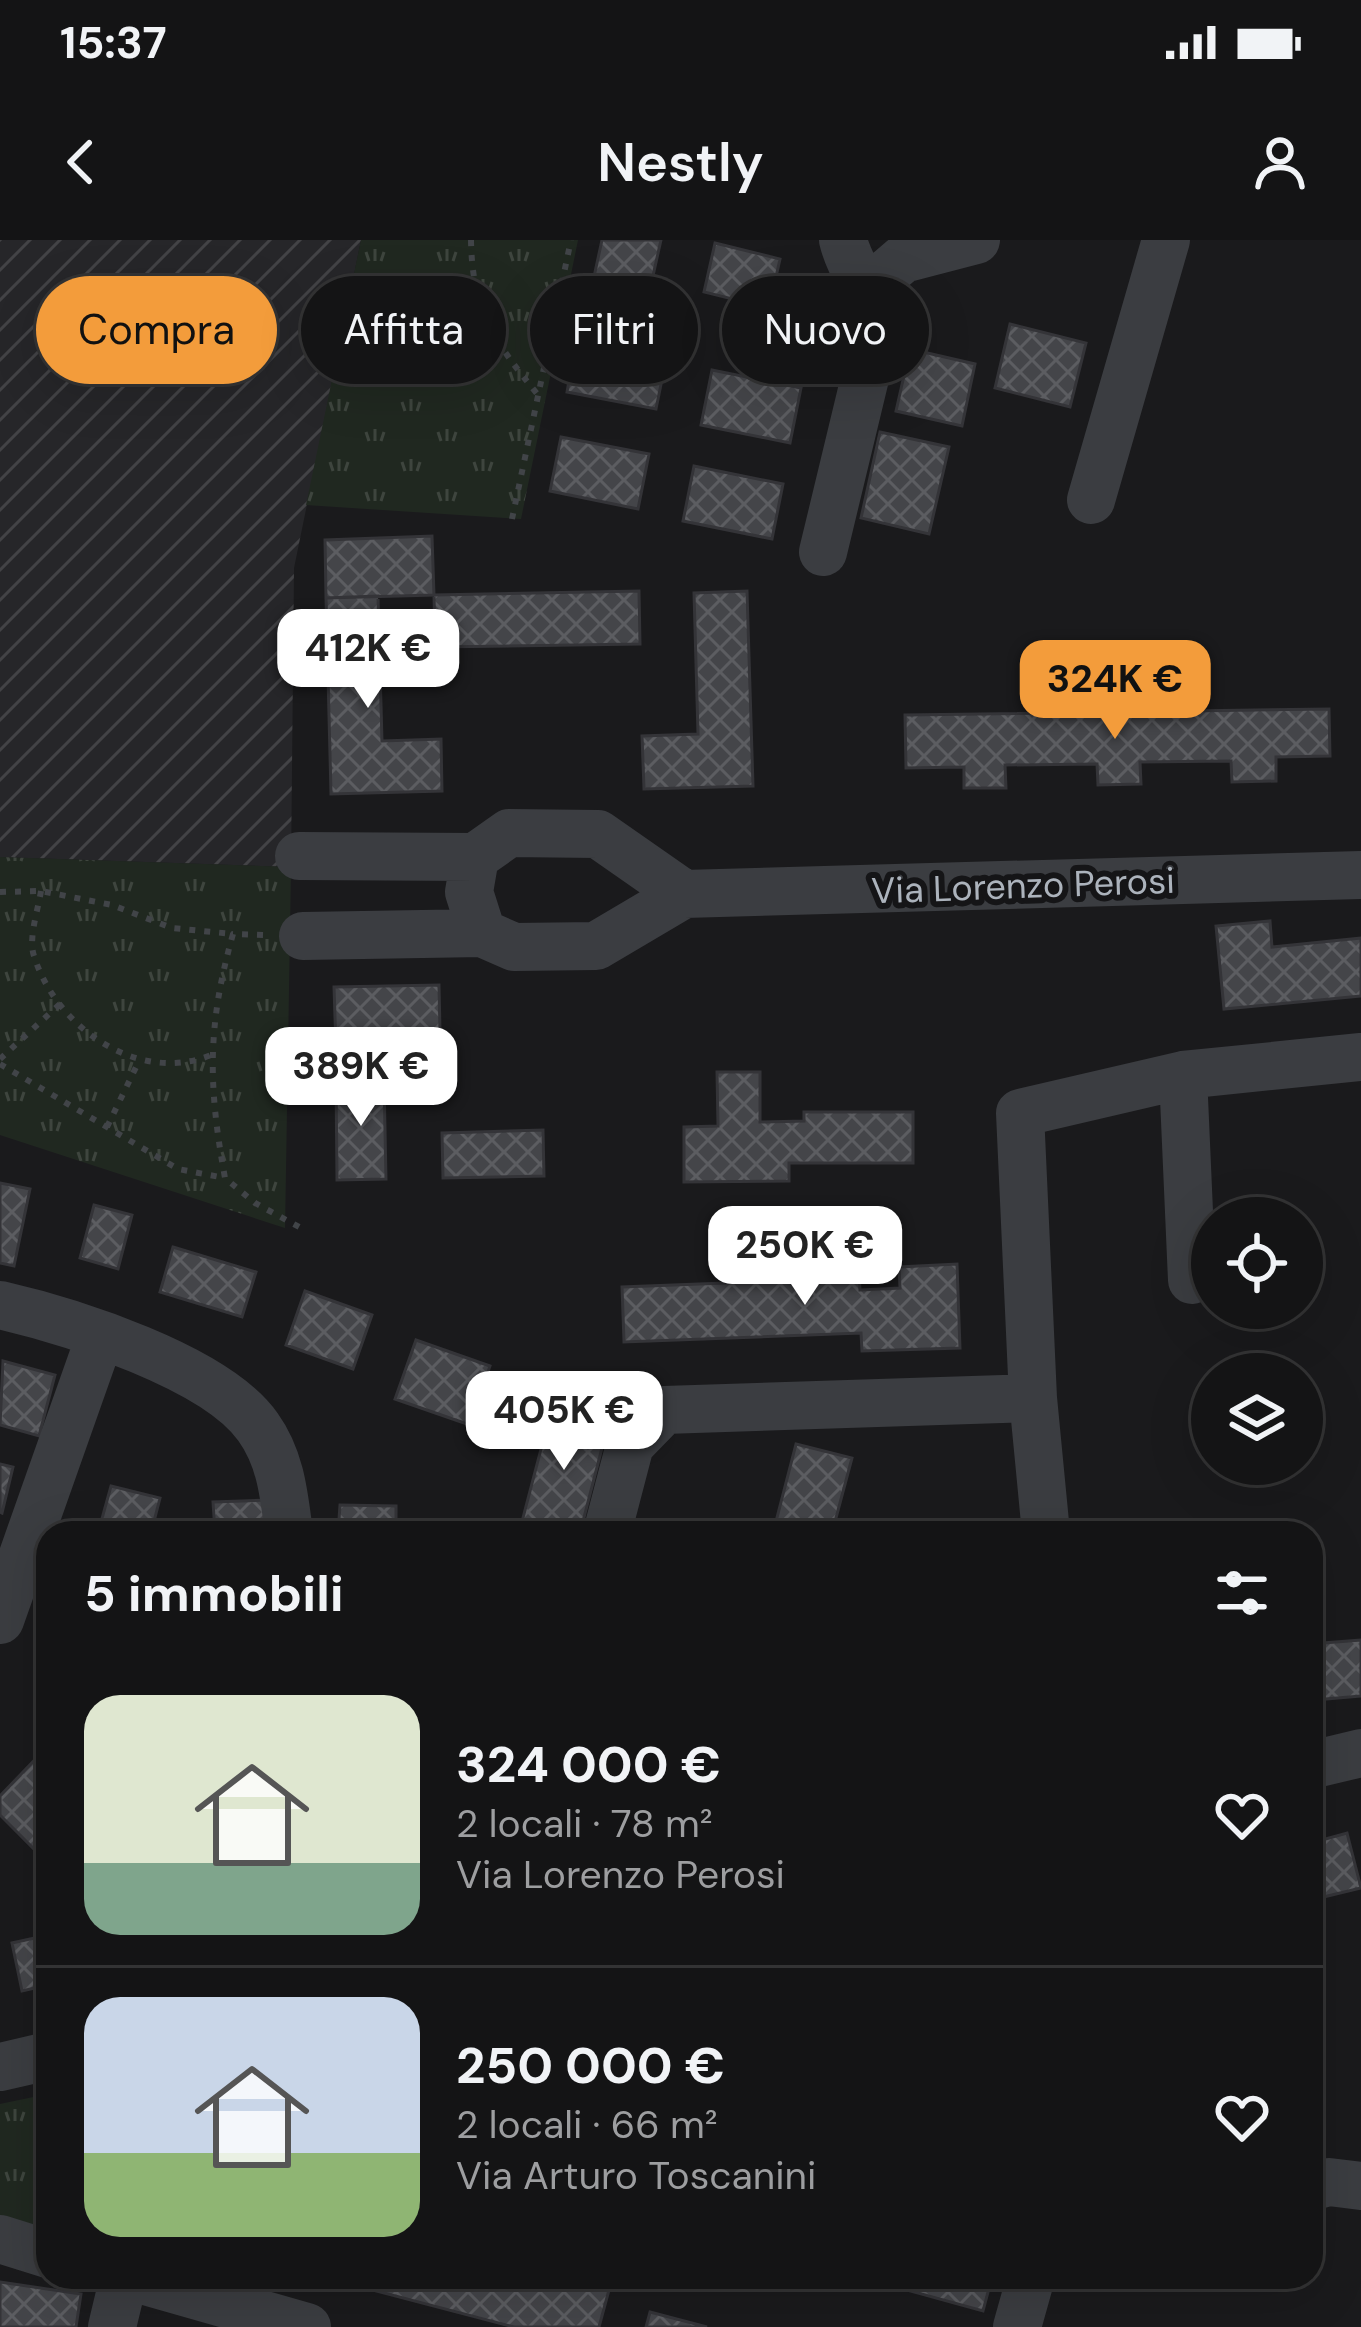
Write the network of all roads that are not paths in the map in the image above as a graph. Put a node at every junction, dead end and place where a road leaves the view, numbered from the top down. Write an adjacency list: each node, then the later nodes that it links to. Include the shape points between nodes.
1 (843, 240): 4 (street)
2 (976, 240): 5 (street, via 903,259)
3 (1166, 240): 7 (street)
4 (859, 276)
5 (884, 276)
6 (863, 384): 8 (street)
7 (1091, 500)
8 (823, 551)
9 (299, 856): 10 (street)
10 (475, 856): 12 (street, via 509,833 598,834); 13 (street, via 469,892)
11 (1361, 875): 12 (street, Via Lorenzo Perosi)
12 (684, 894): 13 (street, Via Lorenzo Perosi, via 596,946 514,947)
13 (482, 932): 14 (street, Via Lorenzo Perosi)
14 (303, 936)
15 (1361, 1058): 16 (street)
16 (1183, 1075): 17 (street); 20 (street, via 1020,1113)
17 (1191, 1257)
18 (0, 1305): 19 (street)
19 (100, 1337): 21 (street, via 165,1359 257,1424 280,1469); 24 (street)
20 (1033, 1398): 22 (street, via 664,1410 630,1444); 23 (street)
21 (287, 1521)
22 (610, 1521)
23 (1045, 1521)
24 (9, 1579): 25 (street)
25 (0, 1620)
26 (1361, 1754): 27 (street)
27 (1323, 1762)
28 (36, 2059): 29 (street)
29 (0, 2067)
30 (1323, 2184): 31 (street)
31 (1361, 2186)
32 (0, 2239): 33 (street)
33 (36, 2250)
34 (124, 2289): 37 (street)
35 (171, 2289): 38 (street)
36 (1028, 2289): 39 (street)
37 (112, 2327)
38 (308, 2327)
39 (1017, 2327)

